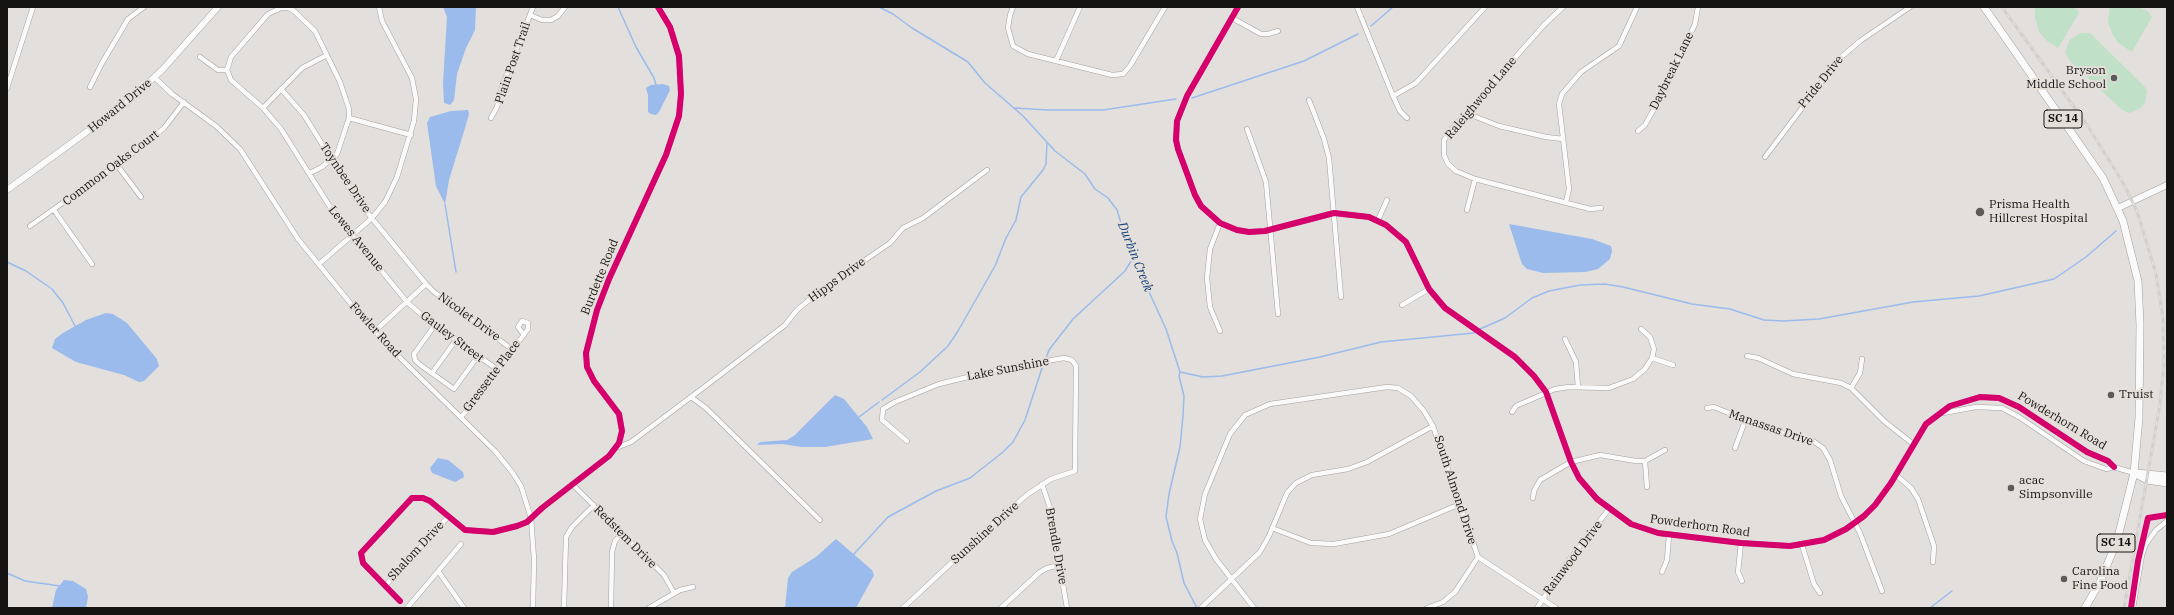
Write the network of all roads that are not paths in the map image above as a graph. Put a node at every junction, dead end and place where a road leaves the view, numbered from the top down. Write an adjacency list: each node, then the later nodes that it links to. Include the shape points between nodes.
1 (33, 7): 28 (street)
2 (144, 7): 29 (street, via 128,20)
3 (218, 7): 27 (street, Howard Drive)
4 (379, 7): 42 (street, via 382,21 407,66 415,87 417,109)
5 (533, 7): 20 (street, Plain Post Trail)
6 (565, 7): 20 (street, via 551,20 542,20)
7 (658, 7): 101 (street, Burdette Road, via 672,32 679,56 679,116 666,155 609,279 597,310 586,353 590,375 613,404 620,419 621,437)
8 (1013, 7): 25 (street, via 1008,28 1013,46 1028,54)
9 (1080, 7): 25 (street)
10 (1165, 7): 25 (street, via 1139,54 1123,74 1098,73)
11 (1238, 7): 21 (street, Powderhorn Road)
12 (1356, 7): 32 (street)
13 (1485, 7): 32 (street, via 1416,83)
14 (1563, 7): 36 (street, Raleighwood Lane)
15 (1637, 7): 43 (street, via 1619,46 1581,72 1562,94 1559,104)
16 (1698, 7): 41 (street, Daybreak Lane, via 1695,24 1665,89 1645,125)
17 (1910, 7): 44 (street, Pride Drive, via 1839,58)
18 (1984, 7): 56 (main road, SC 14, via 2092,160)
19 (281, 8): 23 (street, via 294,11 310,25); 26 (street, via 268,14 254,30 231,57)
20 (530, 15): 38 (street, Plain Post Trail, via 498,107)
21 (1232, 18): 22 (street, via 1261,34); 62 (street, Powderhorn Road, via 1182,105 1176,136 1194,195 1206,211)
22 (1278, 31)
23 (327, 55): 31 (street, via 302,68); 37 (street, via 348,101)
24 (200, 57): 26 (street, via 218,70)
25 (1056, 61)
26 (227, 70): 35 (street, Lewes Avenue, via 231,80)
27 (155, 78): 34 (street, Fowler Road); 51 (street, Howard Drive, via 105,120)
28 (8, 80): 30 (street)
29 (90, 87)
30 (7, 88)
31 (281, 89): 35 (street); 45 (street, Toynbee Drive, via 304,115)
32 (1393, 96): 39 (street, via 1400,111)
33 (1309, 100): 59 (street, via 1327,148)
34 (184, 102): 46 (street, Common Oaks Court, via 164,128); 67 (street, Fowler Road, via 216,126 240,149 298,239)
35 (263, 108): 48 (street, Lewes Avenue, via 281,129)
36 (1466, 113): 43 (street, via 1499,126 1546,138); 49 (street, Raleighwood Lane, via 1444,140 1444,155 1448,164 1456,171)
37 (349, 118): 42 (street); 45 (street, via 342,144)
38 (491, 118)
39 (1407, 118)
40 (1247, 129): 64 (street, via 1266,182)
41 (1638, 131)
42 (411, 135): 60 (street, via 397,177)
43 (1563, 139): 54 (street, via 1569,189)
44 (1766, 157)
45 (332, 159): 48 (street); 60 (street, Toynbee Drive, via 356,199)
46 (117, 165): 52 (street); 57 (street, Common Oaks Court)
47 (987, 170): 92 (street, Hipps Drive, via 923,218 903,228 890,243 820,291 797,310 785,326)
48 (310, 173): 65 (street, Lewes Avenue, via 332,210)
49 (1475, 179): 54 (street, Raleighwood Lane); 58 (street)
50 (2167, 185): 56 (street)
51 (7, 190)
52 (141, 197)
53 (1387, 200): 61 (street)
54 (1566, 202): 55 (street, Raleighwood Lane, via 1590,209)
55 (1601, 208)
56 (2118, 208): 108 (main road, SC 14, via 2134,260 2140,306 2138,418)
57 (54, 210): 63 (street, Common Oaks Court); 66 (street)
58 (1467, 210)
59 (1334, 213): 61 (street, Powderhorn Road, via 1358,214); 64 (street, Powderhorn Road); 70 (street)
60 (372, 218): 65 (street); 68 (street, Toynbee Drive)
61 (1378, 220): 69 (street, Powderhorn Road, via 1406,242)
62 (1220, 223): 64 (street, Powderhorn Road, via 1249,232); 77 (street, via 1210,249 1207,278 1210,307)
63 (30, 226)
64 (1270, 228): 73 (street)
65 (353, 236): 67 (street); 71 (street, Lewes Avenue)
66 (92, 264)
67 (318, 264): 76 (street, Fowler Road)
68 (426, 284): 71 (street); 81 (street, Nicolet Drive)
69 (1430, 289): 72 (street); 91 (street, Powderhorn Road, via 1451,313 1522,364)
70 (1341, 297)
71 (407, 302): 74 (street, Gauley Street); 76 (street)
72 (1402, 305)
73 (1278, 314)
74 (435, 325): 80 (street, Gauley Street); 88 (street, via 414,354 415,360)
75 (1641, 329): 84 (street, via 1652,340)
76 (375, 331): 96 (street, Fowler Road)
77 (1220, 331)
78 (524, 335): 81 (street, Gressette Place)
79 (1565, 339): 89 (street, via 1576,362)
80 (456, 340): 82 (street, Gauley Street); 88 (street)
81 (513, 350): 87 (street, Gressette Place)
82 (478, 356): 87 (street, Gauley Street); 88 (street, via 454,389)
83 (1747, 356): 90 (street, via 1758,358 1793,374 1840,383)
84 (1652, 358): 86 (street); 89 (street, via 1641,373 1624,384 1609,388)
85 (1862, 359): 90 (street, via 1860,373)
86 (1673, 365)
87 (498, 370): 96 (street, Gressette Place)
88 (432, 373)
89 (1578, 387): 91 (street, via 1565,387)
90 (1851, 388): 100 (street, via 1884,421)
91 (1546, 392): 94 (street, via 1516,406); 105 (street, Powderhorn Road)
92 (691, 397): 101 (street, Hipps Drive, via 631,442); 121 (street, via 706,408)
93 (1707, 408): 97 (street, Manassas Drive, via 1714,407)
94 (1512, 412)
95 (1943, 413): 100 (street, Powderhorn Road, via 1926,424); 106 (street, Powderhorn Road, via 1976,407 2002,408 2084,461 2106,469); 106 (street, Powderhorn Road, via 1950,406 1973,398 1990,397 2006,400 2086,452 2108,461)
96 (460, 417): 120 (street, Fowler Road, via 495,451 512,472 526,498)
97 (1745, 421): 102 (street); 123 (street, Manassas Drive, via 1808,439 1820,445 1828,455 1841,496)
98 (1433, 426): 116 (street, South Almond Drive); 124 (street, via 1367,462 1302,479 1287,493); 135 (street, South Almond Drive, via 1418,404 1404,391 1387,387 1270,404 1246,415 1234,427 1214,472 1200,514 1200,526 1205,540)
99 (907, 441): 107 (street, Lake Sunshine, via 882,420 881,412 886,406 939,384 1005,368 1068,359 1075,364 1077,374)
100 (1913, 444): 109 (street, Powderhorn Road)
101 (616, 448): 112 (street, via 610,456)
102 (1735, 448)
103 (1665, 450): 104 (street)
104 (1645, 461): 105 (street, via 1600,455); 114 (street)
105 (1571, 462): 115 (street, via 1540,480); 118 (street, Powderhorn Road, via 1588,490)
106 (2114, 468): 108 (street, Powderhorn Road)
107 (1076, 471): 113 (street, Sunshine Drive)
108 (2134, 473): 110 (main road); 111 (main road, via 2147,480); 158 (main road, SC 14, via 2117,541 2100,582)
109 (1896, 475): 123 (street, Powderhorn Road, via 1875,505); 131 (street, via 1911,488 1918,499 1934,546)
110 (2167, 476)
111 (2167, 483)
112 (572, 484): 117 (street, Redstem Drive); 120 (street)
113 (1042, 484): 132 (street, Brendle Drive, via 1050,508); 150 (street, Sunshine Drive, via 996,521)
114 (1647, 487)
115 (1533, 498)
116 (1460, 504): 124 (street, via 1389,534 1334,544 1311,543); 130 (street, South Almond Drive)
117 (594, 506): 125 (street, Redstem Drive); 147 (street, via 572,527 566,537)
118 (1609, 509): 126 (street, Powderhorn Road, via 1637,527); 142 (street, Rainwood Drive)
119 (448, 517): 120 (street, via 465,530 493,532 525,523); 137 (street, Shalom Drive); 137 (street, via 430,501 417,497 408,501 372,540 362,553 362,559 367,568)
120 (531, 518): 146 (street, Fowler Road, via 534,559)
121 (820, 520)
122 (2167, 521): 159 (street, via 2156,530 2146,544)
123 (1855, 523): 129 (street, Powderhorn Road, via 1832,537); 139 (street, Manassas Drive)
124 (1272, 528): 135 (street, via 1260,552)
125 (622, 533): 140 (street, Redstem Drive, via 664,575); 148 (street, via 615,542 612,552)
126 (1669, 535): 127 (street, Powderhorn Road); 134 (street, via 1667,560)
127 (1741, 543): 129 (street, Powderhorn Road); 136 (street, via 1738,572)
128 (461, 544): 133 (street)
129 (1802, 545): 141 (street, via 1814,584)
130 (1478, 557): 142 (street, South Almond Drive); 155 (street, via 1455,592 1443,602)
131 (1933, 562)
132 (1060, 565): 151 (street, via 1044,569); 152 (street, Brendle Drive)
133 (438, 571): 144 (street); 145 (street)
134 (1662, 572)
135 (1232, 579): 153 (street); 154 (street, South Almond Drive)
136 (1742, 581)
137 (385, 586): 143 (street)
138 (692, 587): 140 (street)
139 (1882, 591)
140 (674, 593): 149 (street)
141 (1820, 593)
142 (1542, 599): 156 (street, Rainwood Drive); 157 (street, South Almond Drive)
143 (400, 601)
144 (407, 608)
145 (464, 608)
146 (533, 608)
147 (564, 608)
148 (611, 608)
149 (649, 608)
150 (903, 608)
151 (1001, 608)
152 (1067, 608)
153 (1201, 608)
154 (1254, 608)
155 (1428, 608)
156 (1537, 608)
157 (1556, 608)
158 (2085, 608)
159 (2134, 608)

